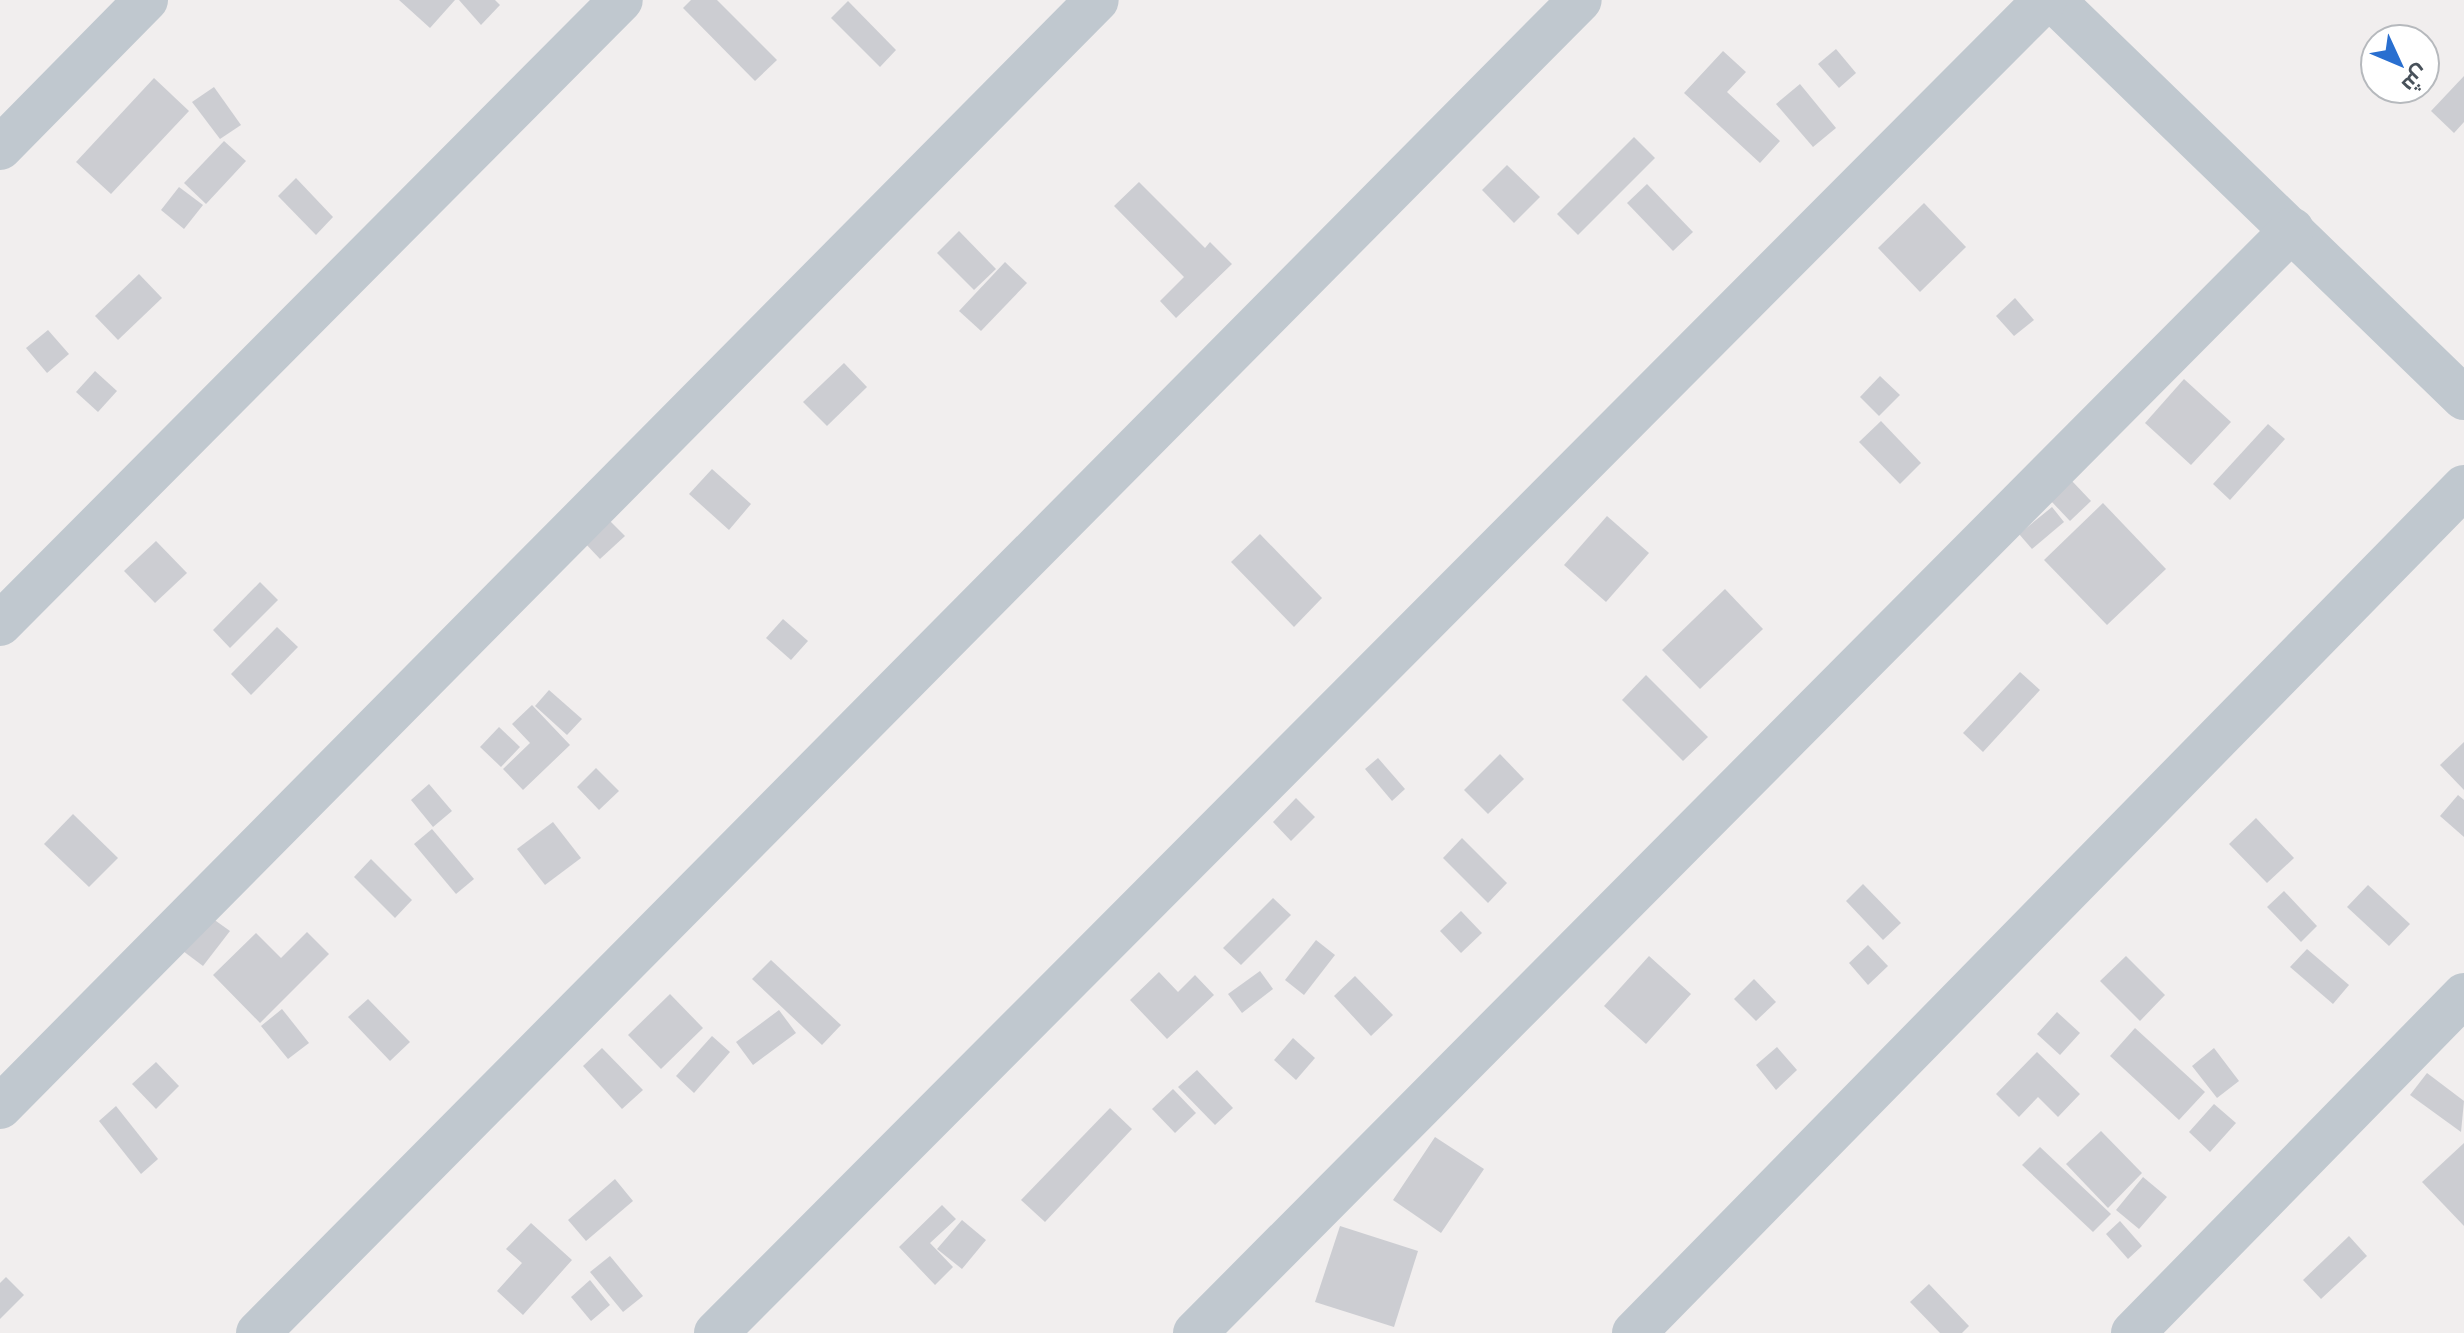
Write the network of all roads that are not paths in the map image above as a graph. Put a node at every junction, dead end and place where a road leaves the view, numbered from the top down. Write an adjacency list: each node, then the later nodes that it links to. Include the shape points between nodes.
1 (146, 0): 7 (street)
2 (621, 0): 11 (street)
3 (1097, 0): 13 (street)
4 (1580, 0): 14 (street)
5 (2045, 0): 15 (street)
6 (2053, 0): 8 (street)
7 (0, 148)
8 (2292, 230): 9 (street); 16 (street)
9 (2464, 398)
10 (2464, 487): 17 (street)
11 (0, 624)
12 (2464, 995): 18 (street)
13 (0, 1107)
14 (258, 1333)
15 (716, 1333)
16 (1195, 1333)
17 (1634, 1333)
18 (2133, 1333)

